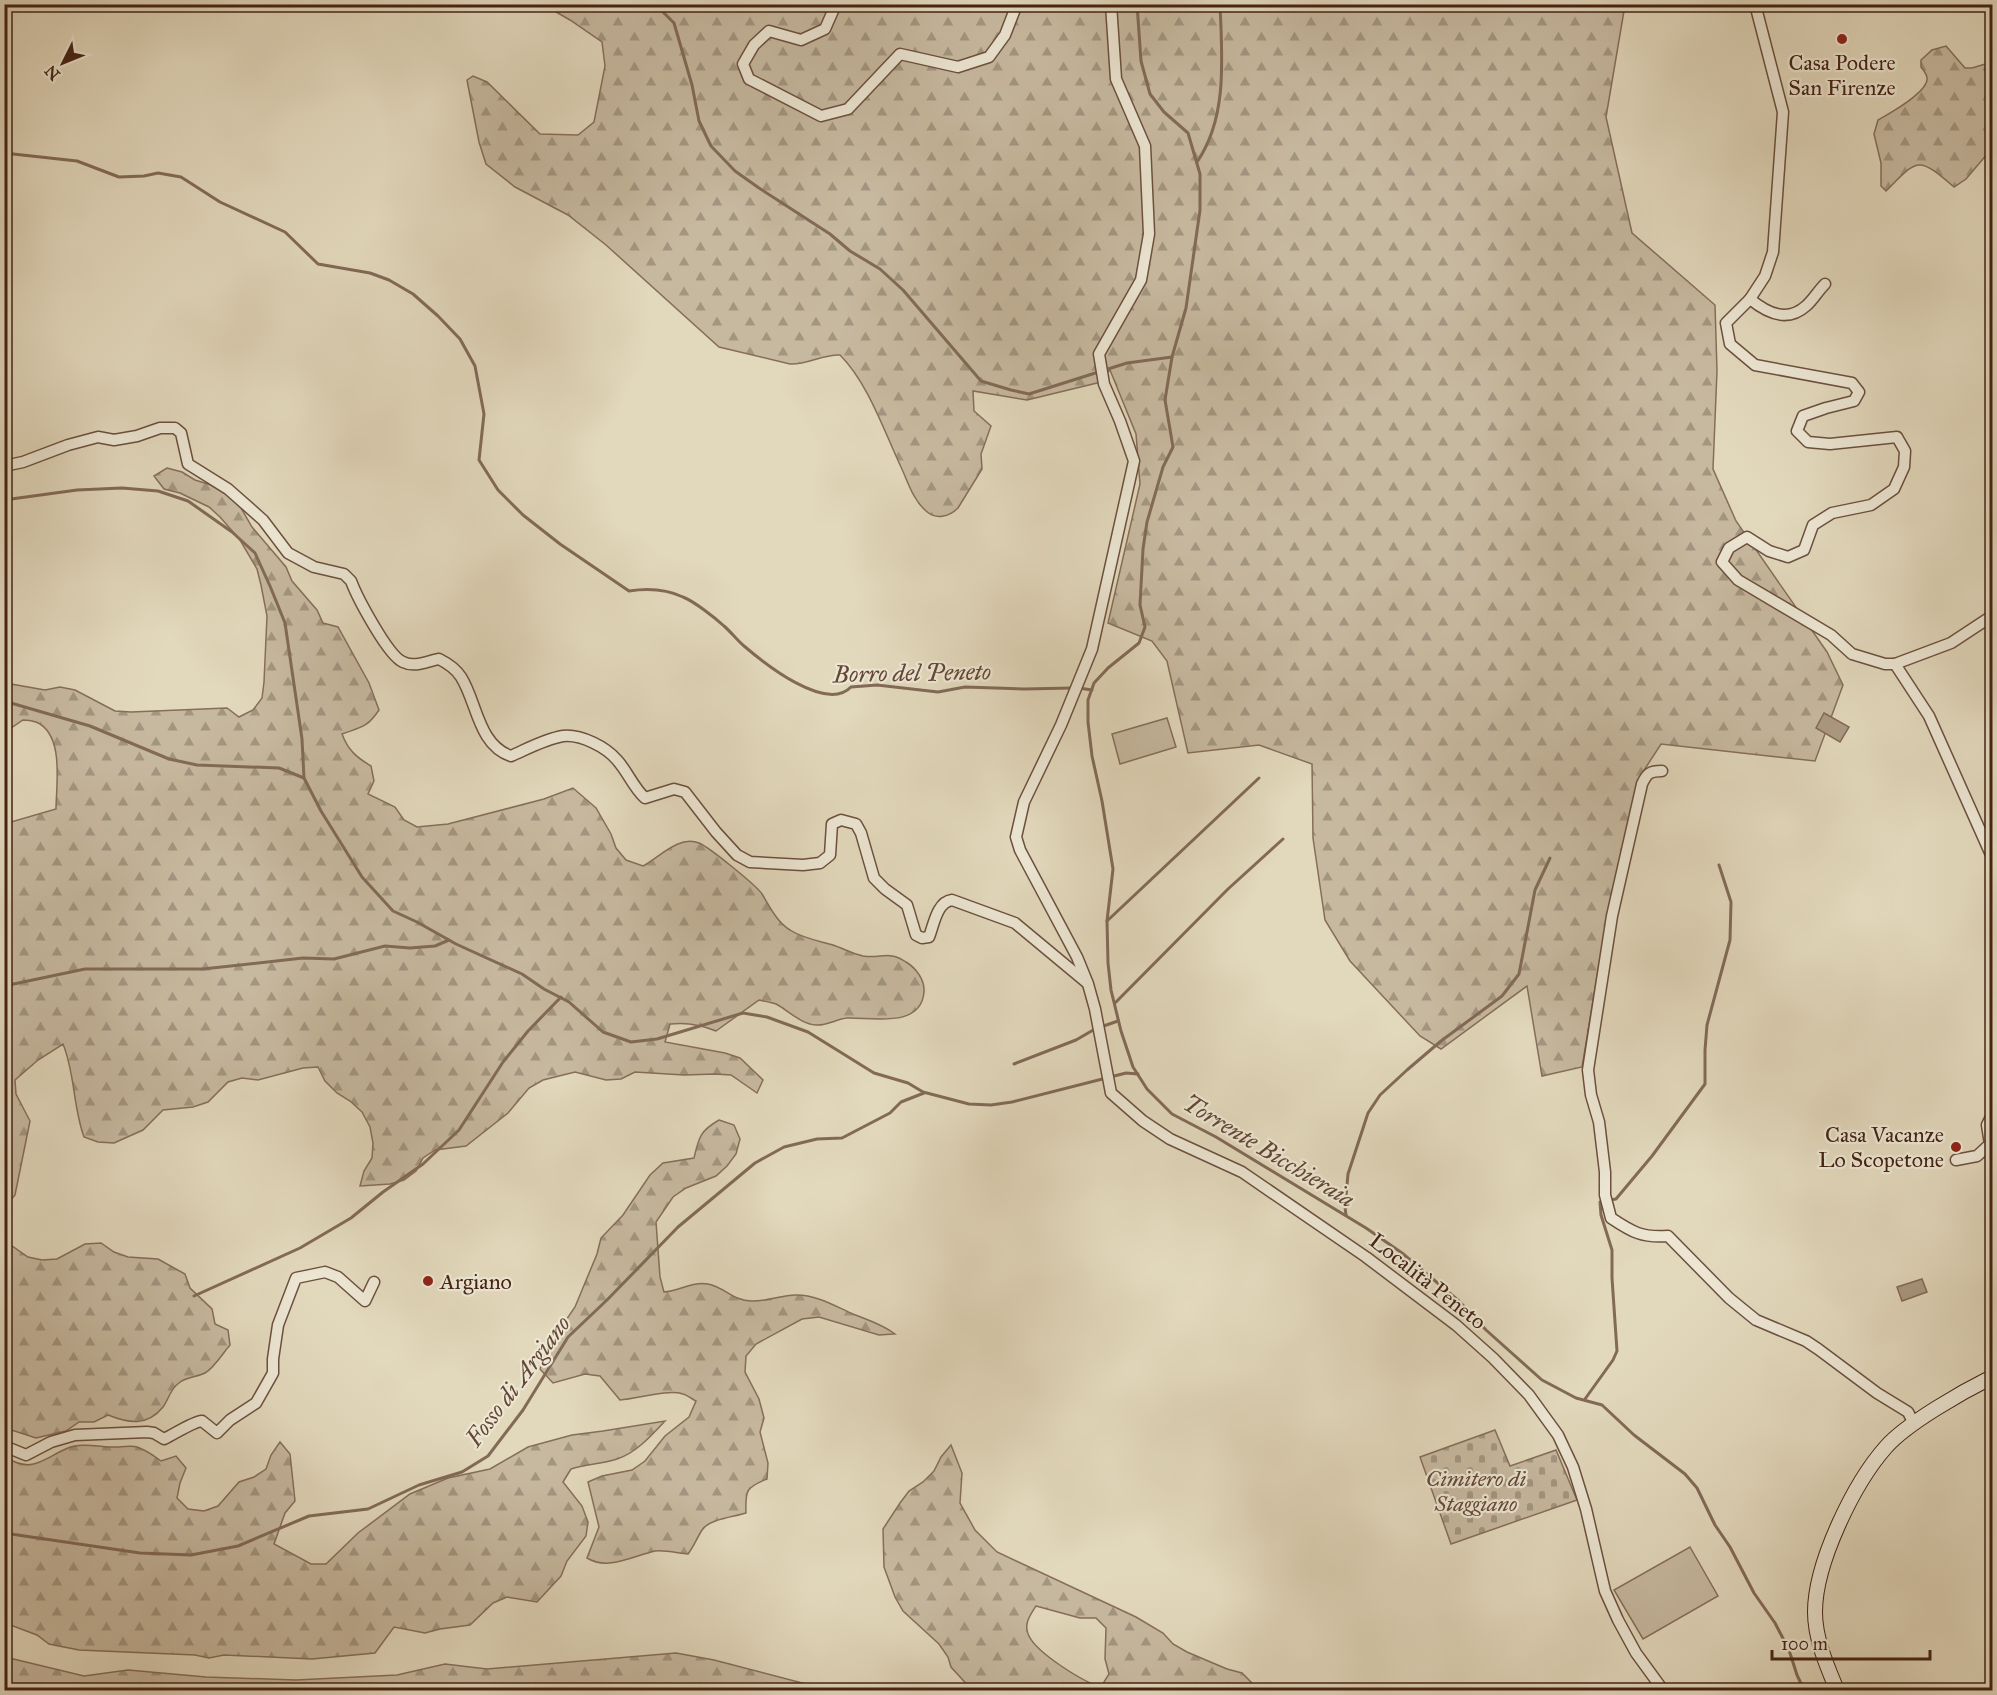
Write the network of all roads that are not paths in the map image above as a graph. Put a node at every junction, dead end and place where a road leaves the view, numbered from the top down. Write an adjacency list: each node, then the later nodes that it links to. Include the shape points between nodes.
1 (836, 4): 2 (street, via 825,29 801,40 769,31 754,45 743,64 749,79 821,116 848,109 900,54 958,67 989,57 1005,35)
2 (1017, 4)
3 (1111, 4): 12 (street, Località Peneto, via 1116,79 1145,146 1149,234 1141,280 1100,354 1104,384 1134,462 1092,650 1024,802 1016,837)
4 (1755, 4): 6 (street, via 1784,112 1773,252 1765,276)
5 (1825, 284): 6 (street, via 1807,306 1793,314 1764,311)
6 (1750, 299): 9 (street, via 1726,323 1730,344 1755,365 1852,383 1859,392 1854,401 1803,416 1797,431 1808,442 1830,444 1897,437 1905,451 1904,467 1894,489 1871,505 1832,513 1814,525 1804,550 1788,557 1746,537 1729,548 1722,562 1738,580 1831,635 1852,654)
7 (4, 466): 12 (street, via 98,437 114,440 175,428 181,433 188,464 255,512 288,553 314,567 344,574 351,581 391,653 402,662 416,665 439,658 456,671 481,725 505,754 511,756 565,736 598,745 617,760 645,798 674,789 685,792 737,855 750,862 820,863 830,855 832,824 841,820 856,825 874,878 908,904 916,935 929,937 941,906 952,900 1015,923)
8 (1992, 616): 9 (street, via 1951,643)
9 (1894, 664): 11 (street, via 1929,716)
10 (1662, 771): 17 (street, via 1652,771 1642,784 1612,916 1588,1070 1611,1218 1650,1238 1668,1236 1756,1320 1806,1341 1908,1412)
11 (1992, 857)
12 (1088, 984): 19 (street, Località Peneto, via 1111,1093 1170,1139 1242,1172 1366,1257 1455,1324 1529,1395 1558,1435 1573,1467 1605,1591 1618,1620)
13 (1992, 1119): 14 (street, via 1987,1125 1990,1144 1977,1156)
14 (1956, 1160)
15 (374, 1282): 18 (street, via 365,1301 338,1277 325,1272 296,1278 278,1325 273,1373 256,1403 217,1433 202,1421 164,1440 147,1432 75,1435 26,1455)
16 (1992, 1377): 17 (main road)
17 (1914, 1424): 20 (main road, via 1886,1446 1867,1473 1840,1522 1820,1572 1815,1613 1818,1634)
18 (4, 1446)
19 (1663, 1690)
20 (1837, 1690)

